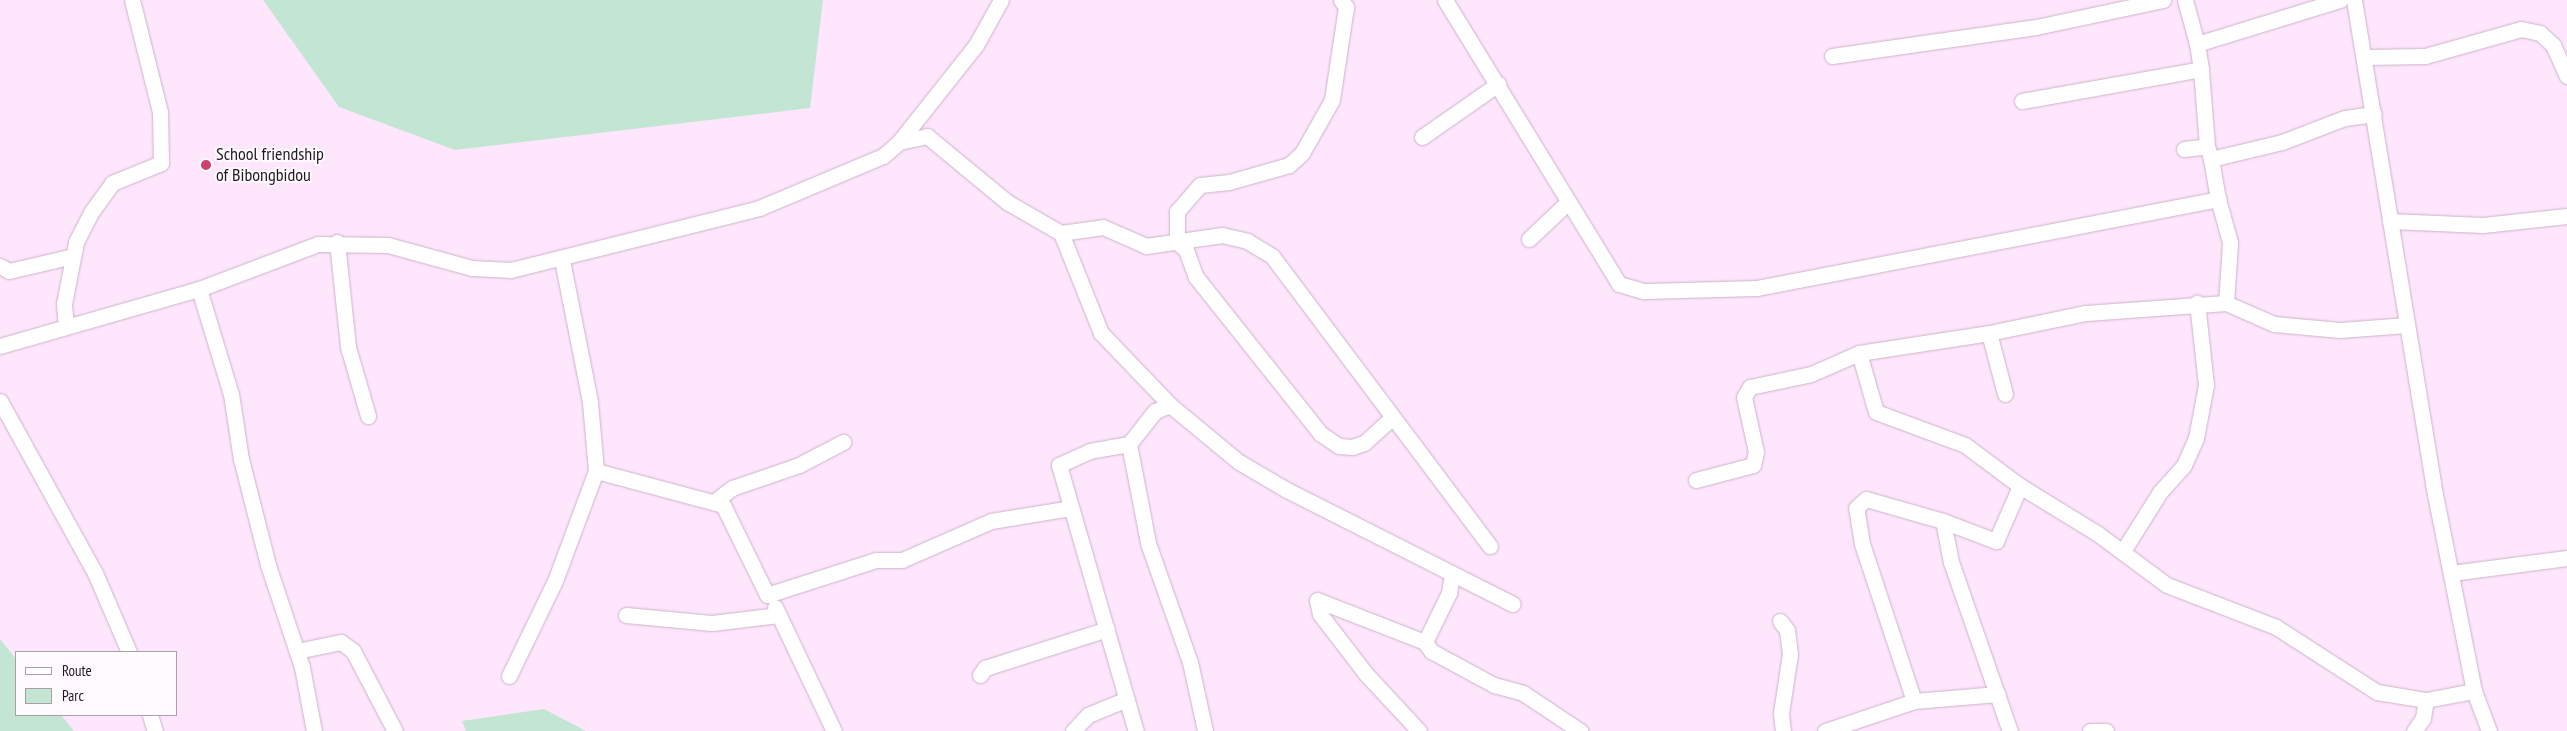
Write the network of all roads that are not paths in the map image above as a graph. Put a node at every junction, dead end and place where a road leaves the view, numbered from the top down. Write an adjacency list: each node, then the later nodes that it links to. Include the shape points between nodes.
1 (132, 0): 29 (street, via 160,112 161,163 112,184 76,242)
2 (1001, 0): 18 (street, via 976,45)
3 (1341, 0): 28 (street, via 1346,7 1332,100 1302,153 1289,165 1229,182 1200,184 1177,211)
4 (1445, 0): 14 (street)
5 (2163, 0): 10 (street, via 2036,26)
6 (2185, 0): 9 (street)
7 (2340, 0): 9 (street)
8 (2354, 0): 11 (street)
9 (2197, 44): 12 (street)
10 (1832, 56)
11 (2366, 57): 13 (street, via 2425,56 2521,29 2540,33 2552,45); 16 (street)
12 (2201, 69): 15 (street); 20 (street)
13 (2567, 76)
14 (1498, 84): 17 (street); 22 (street)
15 (2022, 101)
16 (2374, 114): 20 (street, via 2345,118 2282,142); 24 (street)
17 (1422, 137)
18 (899, 142): 25 (street, via 927,136 1007,202); 30 (street, via 883,156 760,208)
19 (2184, 150): 20 (street)
20 (2209, 152): 21 (street)
21 (2218, 199): 22 (street, via 1757,288 1713,292 1644,291 1620,284); 34 (street, via 2230,242)
22 (1567, 204): 26 (street)
23 (2567, 216): 24 (street, via 2482,226)
24 (2390, 221): 35 (street)
25 (1061, 233): 28 (street, via 1104,227 1146,246); 42 (street, via 1101,333)
26 (1529, 240)
27 (337, 242): 30 (street, via 415,249 489,271); 32 (street, via 297,250); 43 (street, via 348,347)
28 (1177, 242): 44 (street, via 1222,235 1247,241 1272,256); 44 (street, via 1186,250 1196,277 1322,434 1339,446 1352,447 1364,443)
29 (73, 256): 31 (street, via 9,271); 36 (street, via 64,304)
30 (562, 260): 47 (street, via 590,402)
31 (0, 266)
32 (200, 289): 36 (street); 66 (street, via 231,394 241,459 268,565)
33 (2197, 302): 34 (street); 37 (street, via 2086,313); 54 (street, via 2206,385 2196,438 2184,465 2160,492)
34 (2226, 303): 35 (street, via 2274,324 2340,330)
35 (2407, 325): 56 (street)
36 (66, 327): 38 (street)
37 (1989, 332): 39 (street); 40 (street)
38 (0, 346)
39 (1860, 354): 48 (street, via 1811,374 1750,387 1744,397 1756,452 1753,465 1746,470); 49 (street, via 1876,412 1965,445)
40 (2005, 394)
41 (0, 401): 65 (street, via 95,573)
42 (1170, 406): 46 (street, via 1155,411); 57 (street, via 1239,462)
43 (368, 416)
44 (1391, 419): 53 (street)
45 (843, 442): 50 (street, via 799,465 732,488)
46 (1129, 444): 51 (street, via 1090,451 1059,465); 81 (street, via 1148,542 1190,662)
47 (596, 471): 50 (street); 68 (street, via 555,581)
48 (1696, 480)
49 (2020, 486): 52 (street, via 1996,541); 54 (street)
50 (714, 502): 58 (street, via 729,512)
51 (1070, 508): 58 (street, via 990,521 902,560 876,560); 63 (street)
52 (1943, 521): 70 (street, via 1952,562); 73 (street, via 1866,499 1856,508 1880,609)
53 (1490, 546)
54 (2123, 551): 72 (street, via 2167,585 2276,627 2377,692)
55 (2567, 558): 56 (street)
56 (2450, 572): 69 (street)
57 (1452, 574): 59 (street); 64 (street, via 1449,593)
58 (768, 595): 61 (street)
59 (1513, 604)
60 (626, 615): 61 (street, via 712,623)
61 (779, 615): 78 (street)
62 (1780, 621): 84 (street, via 1788,630 1790,654 1781,713)
63 (1107, 629): 67 (street, via 985,668); 71 (street)
64 (1425, 642): 82 (street, via 1317,600 1320,614 1366,674); 83 (street, via 1431,651 1494,685 1523,693)
65 (129, 651)
66 (297, 651): 76 (street); 77 (street, via 341,642 353,651)
67 (980, 674)
68 (509, 676)
69 (2474, 691): 72 (street); 90 (street)
70 (1998, 694): 73 (street); 86 (street)
71 (1127, 699): 79 (street, via 1088,715); 80 (street)
72 (2426, 700): 89 (street, via 2423,718)
73 (1914, 701): 85 (street)
74 (150, 716): 75 (street)
75 (155, 731)
76 (314, 731)
77 (395, 731)
78 (834, 731)
79 (1073, 731)
80 (1136, 731)
81 (1205, 731)
82 (1419, 731)
83 (1580, 731)
84 (1783, 731)
85 (1825, 731)
86 (2010, 731)
87 (2090, 731): 88 (street)
88 (2106, 731)
89 (2414, 731)
90 (2489, 731)

